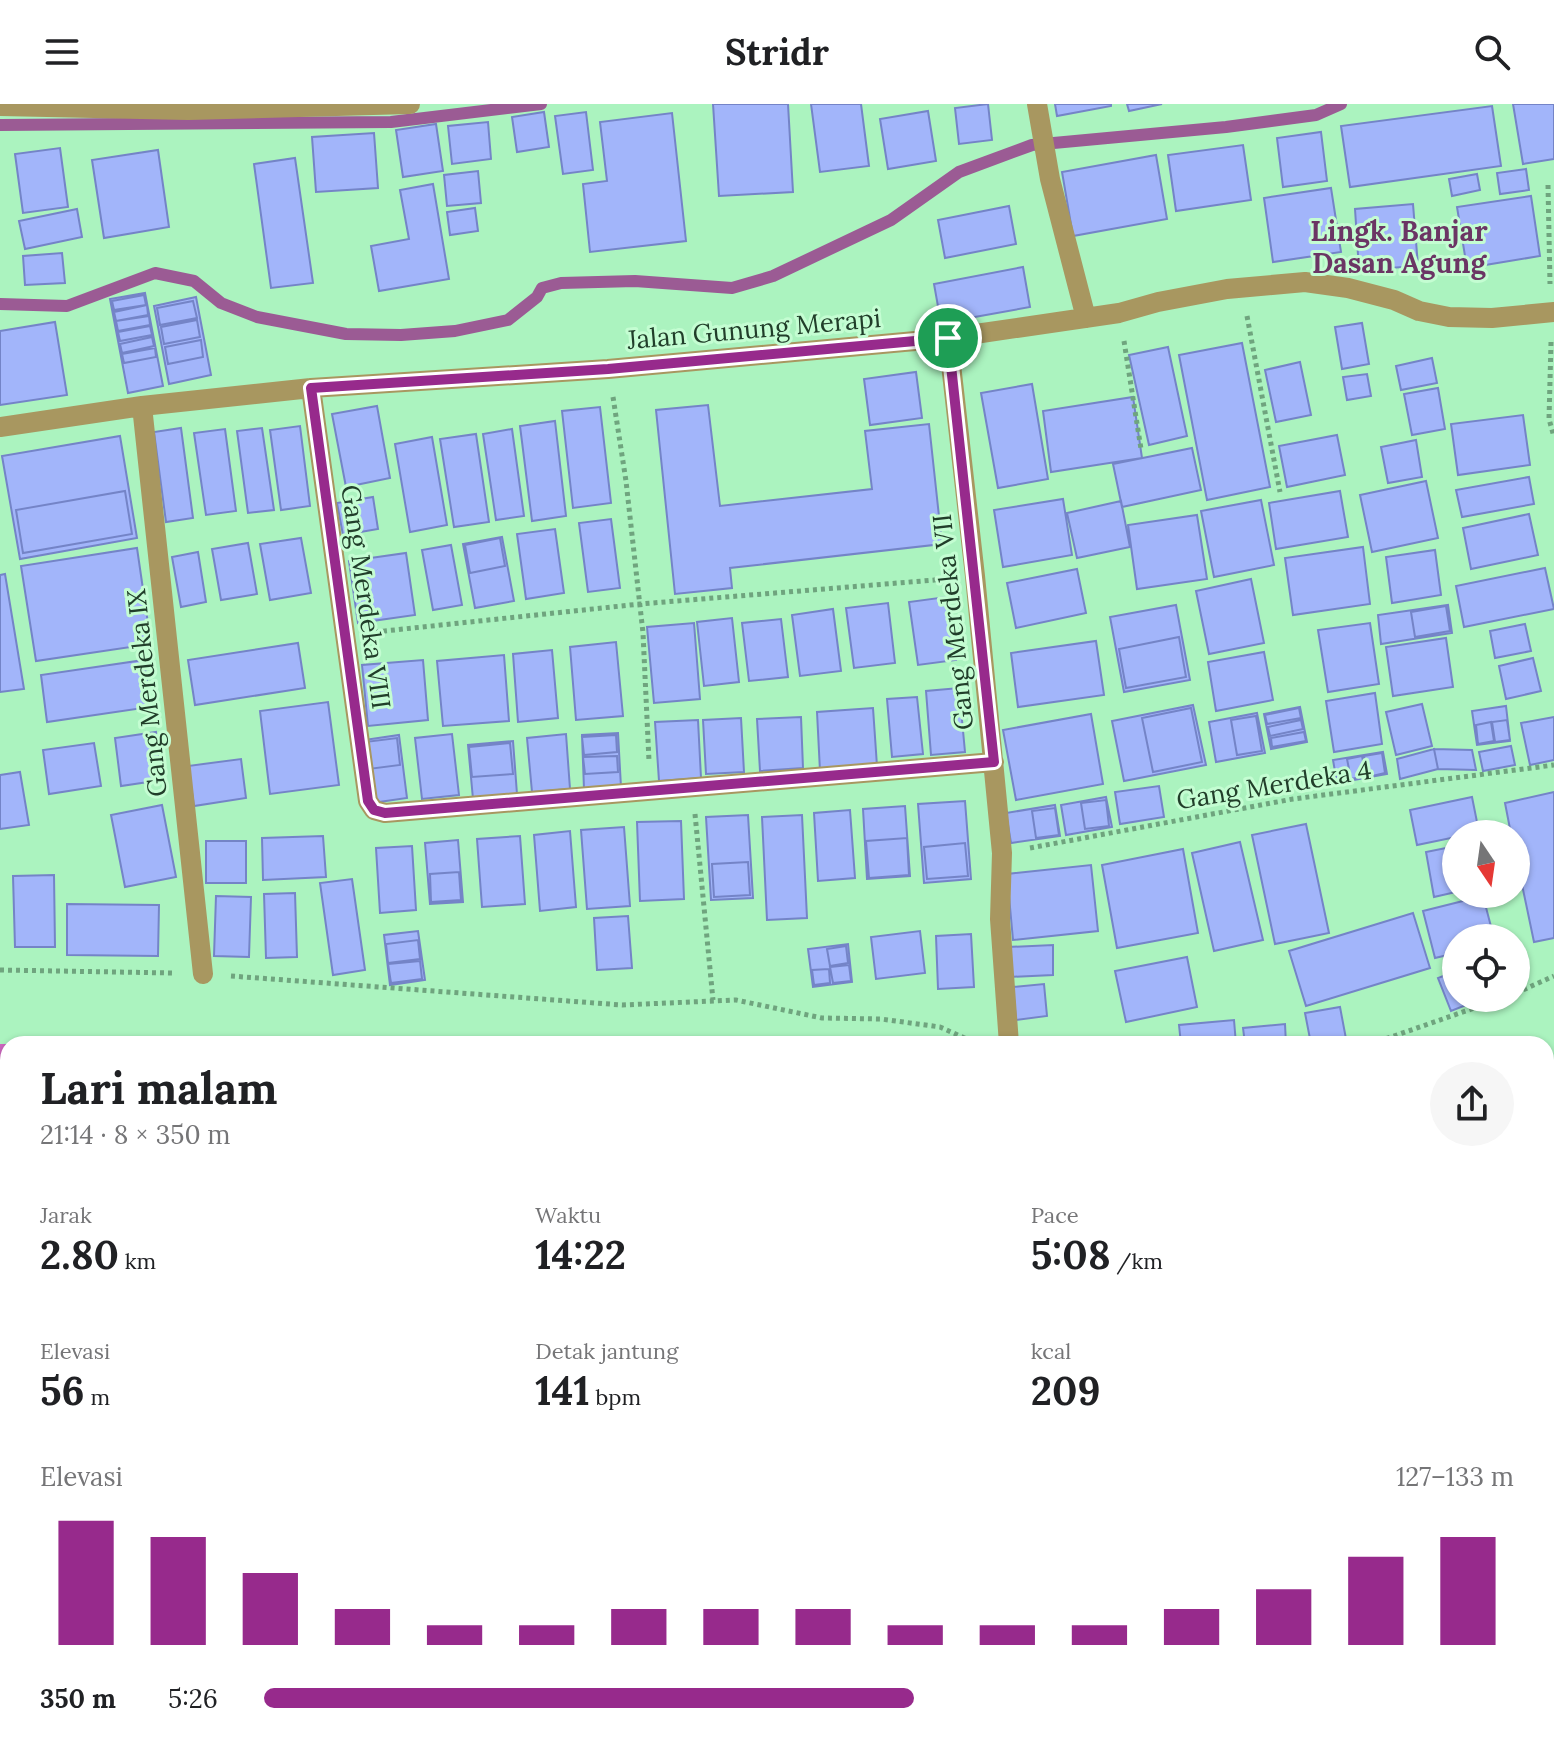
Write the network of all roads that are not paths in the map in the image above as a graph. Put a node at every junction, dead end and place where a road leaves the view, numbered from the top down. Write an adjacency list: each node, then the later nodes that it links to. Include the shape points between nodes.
1 (410, 104): 2 (street, via 188,110)
2 (0, 106)
3 (1039, 114): 5 (street)
4 (1552, 312): 5 (street, Jalan Gunung Merapi, via 1449,317 1305,282 1242,287)
5 (1086, 318): 6 (street, Jalan Gunung Merapi)
6 (948, 338): 7 (street, Jalan Gunung Merapi, via 608,369); 10 (street, Gang Merdeka VII)
7 (311, 388): 8 (street, Jalan Gunung Merapi); 10 (street, Gang Merdeka VIII, via 368,801 374,810)
8 (142, 406): 9 (street, Jalan Gunung Merapi); 11 (street, Gang Merdeka IX)
9 (0, 427)
10 (994, 762): 12 (street, Gang Merdeka VII)
11 (203, 974)
12 (1008, 1036)

